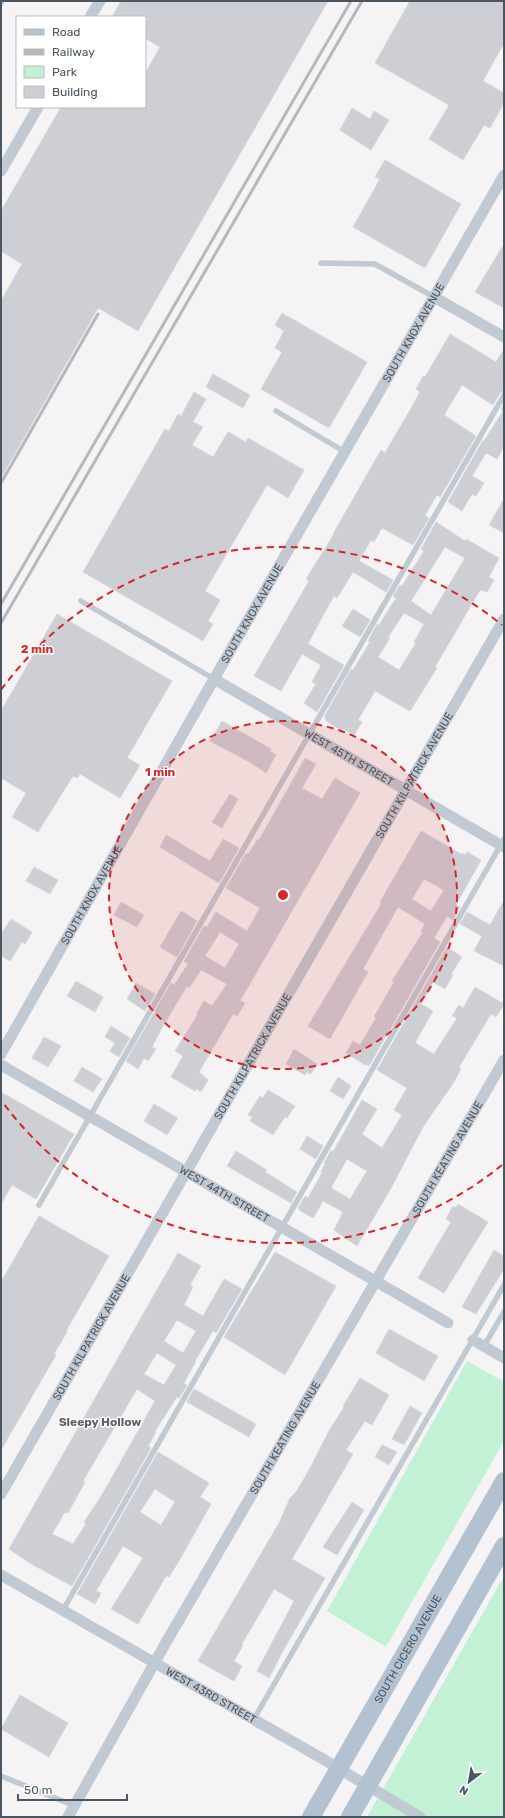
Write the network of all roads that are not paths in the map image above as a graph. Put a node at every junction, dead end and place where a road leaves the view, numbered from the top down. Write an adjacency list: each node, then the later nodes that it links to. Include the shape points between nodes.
1 (100, 1): 2 (street)
2 (91, 16)
3 (37, 108): 4 (street)
4 (1, 171)
5 (504, 175): 7 (street, SOUTH KNOX AVENUE)
6 (321, 263): 7 (lane, via 375,264)
7 (434, 297): 8 (street); 11 (street, SOUTH KNOX AVENUE)
8 (504, 337)
9 (504, 395): 15 (lane)
10 (276, 411): 11 (lane)
11 (345, 452): 14 (street, SOUTH KNOX AVENUE)
12 (81, 601): 14 (lane)
13 (504, 619): 16 (street, SOUTH KILPATRICK AVENUE)
14 (214, 679): 15 (street, WEST 45TH STREET); 18 (street, SOUTH KNOX AVENUE)
15 (310, 735): 16 (street, WEST 45TH STREET); 21 (lane)
16 (405, 790): 17 (street, WEST 45TH STREET); 22 (street, SOUTH KILPATRICK AVENUE)
17 (503, 844): 24 (lane)
18 (1, 1054)
19 (504, 1060): 25 (street, SOUTH KEATING AVENUE)
20 (1, 1065): 21 (street, WEST 44TH STREET)
21 (90, 1116): 22 (street, WEST 44TH STREET); 23 (lane)
22 (186, 1172): 24 (street, WEST 44TH STREET); 33 (street, SOUTH KILPATRICK AVENUE)
23 (39, 1205)
24 (281, 1227): 25 (street, WEST 44TH STREET); 36 (lane)
25 (375, 1281): 28 (street, WEST 44TH STREET); 37 (street, SOUTH KEATING AVENUE)
26 (504, 1285): 29 (lane)
27 (504, 1312): 30 (lane)
28 (448, 1323)
29 (472, 1340): 30 (street); 38 (lane)
30 (484, 1346): 31 (street)
31 (504, 1358)
32 (504, 1481): 39 (main road, SOUTH CICERO AVENUE)
33 (1, 1494)
34 (504, 1546): 41 (main road)
35 (1, 1575): 36 (street, WEST 43RD STREET)
36 (63, 1610): 37 (street, WEST 43RD STREET)
37 (155, 1662): 38 (street, WEST 43RD STREET); 42 (street, SOUTH KEATING AVENUE)
38 (254, 1720): 39 (street, WEST 43RD STREET)
39 (340, 1769): 41 (street, WEST 43RD STREET); 44 (main road, SOUTH CICERO AVENUE)
40 (1, 1776): 42 (lane)
41 (368, 1786): 45 (main road); 46 (street, WEST 43RD STREET)
42 (75, 1806): 43 (street, SOUTH KEATING AVENUE)
43 (68, 1817)
44 (311, 1817)
45 (350, 1817)
46 (420, 1817)

